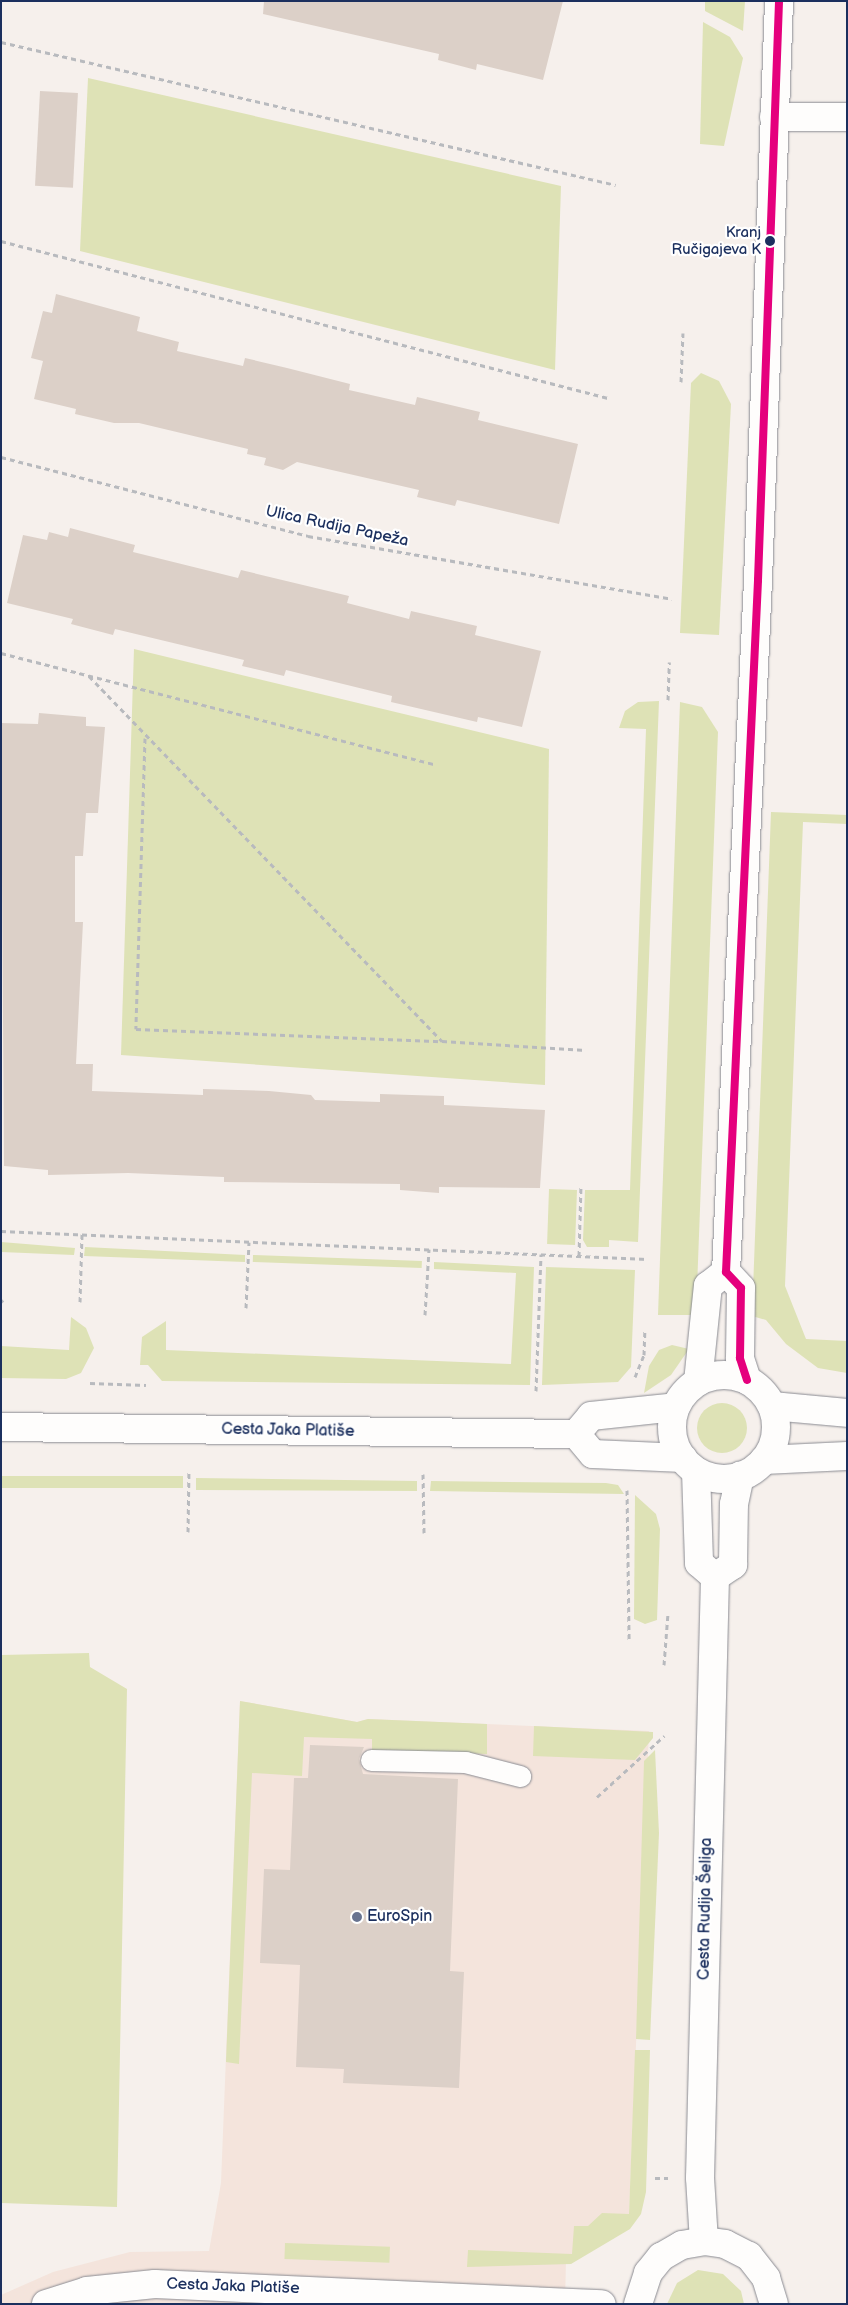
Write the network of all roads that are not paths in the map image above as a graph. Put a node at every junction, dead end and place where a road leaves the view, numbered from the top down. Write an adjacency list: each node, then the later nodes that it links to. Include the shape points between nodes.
1 (779, 1): 2 (street)
2 (774, 117): 3 (street); 4 (street, via 758,590)
3 (847, 117)
4 (726, 1272): 5 (street, via 741,1288 740,1358); 6 (street, via 708,1286)
5 (747, 1380): 6 (street, via 723,1374); 7 (street)
6 (698, 1382): 8 (street)
7 (772, 1406): 9 (street); 13 (street, via 776,1436)
8 (676, 1407): 11 (street, via 591,1416); 14 (street, via 672,1434)
9 (847, 1413)
10 (1, 1427): 11 (street, Cesta Jaka Platiše)
11 (576, 1434): 14 (street, via 593,1454)
12 (847, 1456): 13 (street)
13 (764, 1460): 15 (street)
14 (689, 1464): 15 (street, via 718,1479); 16 (street, via 699,1563)
15 (740, 1476): 16 (street, via 734,1504 733,1564)
16 (715, 1577): 19 (street, Cesta Rudija Šeliga, via 700,2178)
17 (371, 1760): 18 (lane, via 465,1762)
18 (520, 1776)
19 (704, 2241): 22 (street, via 682,2245 661,2258 648,2273); 23 (street, via 725,2244 749,2256 766,2278)
20 (46, 2304): 21 (street, Cesta Jaka Platiše, via 87,2291 155,2284)
21 (602, 2304)
22 (638, 2304)
23 (774, 2304)

